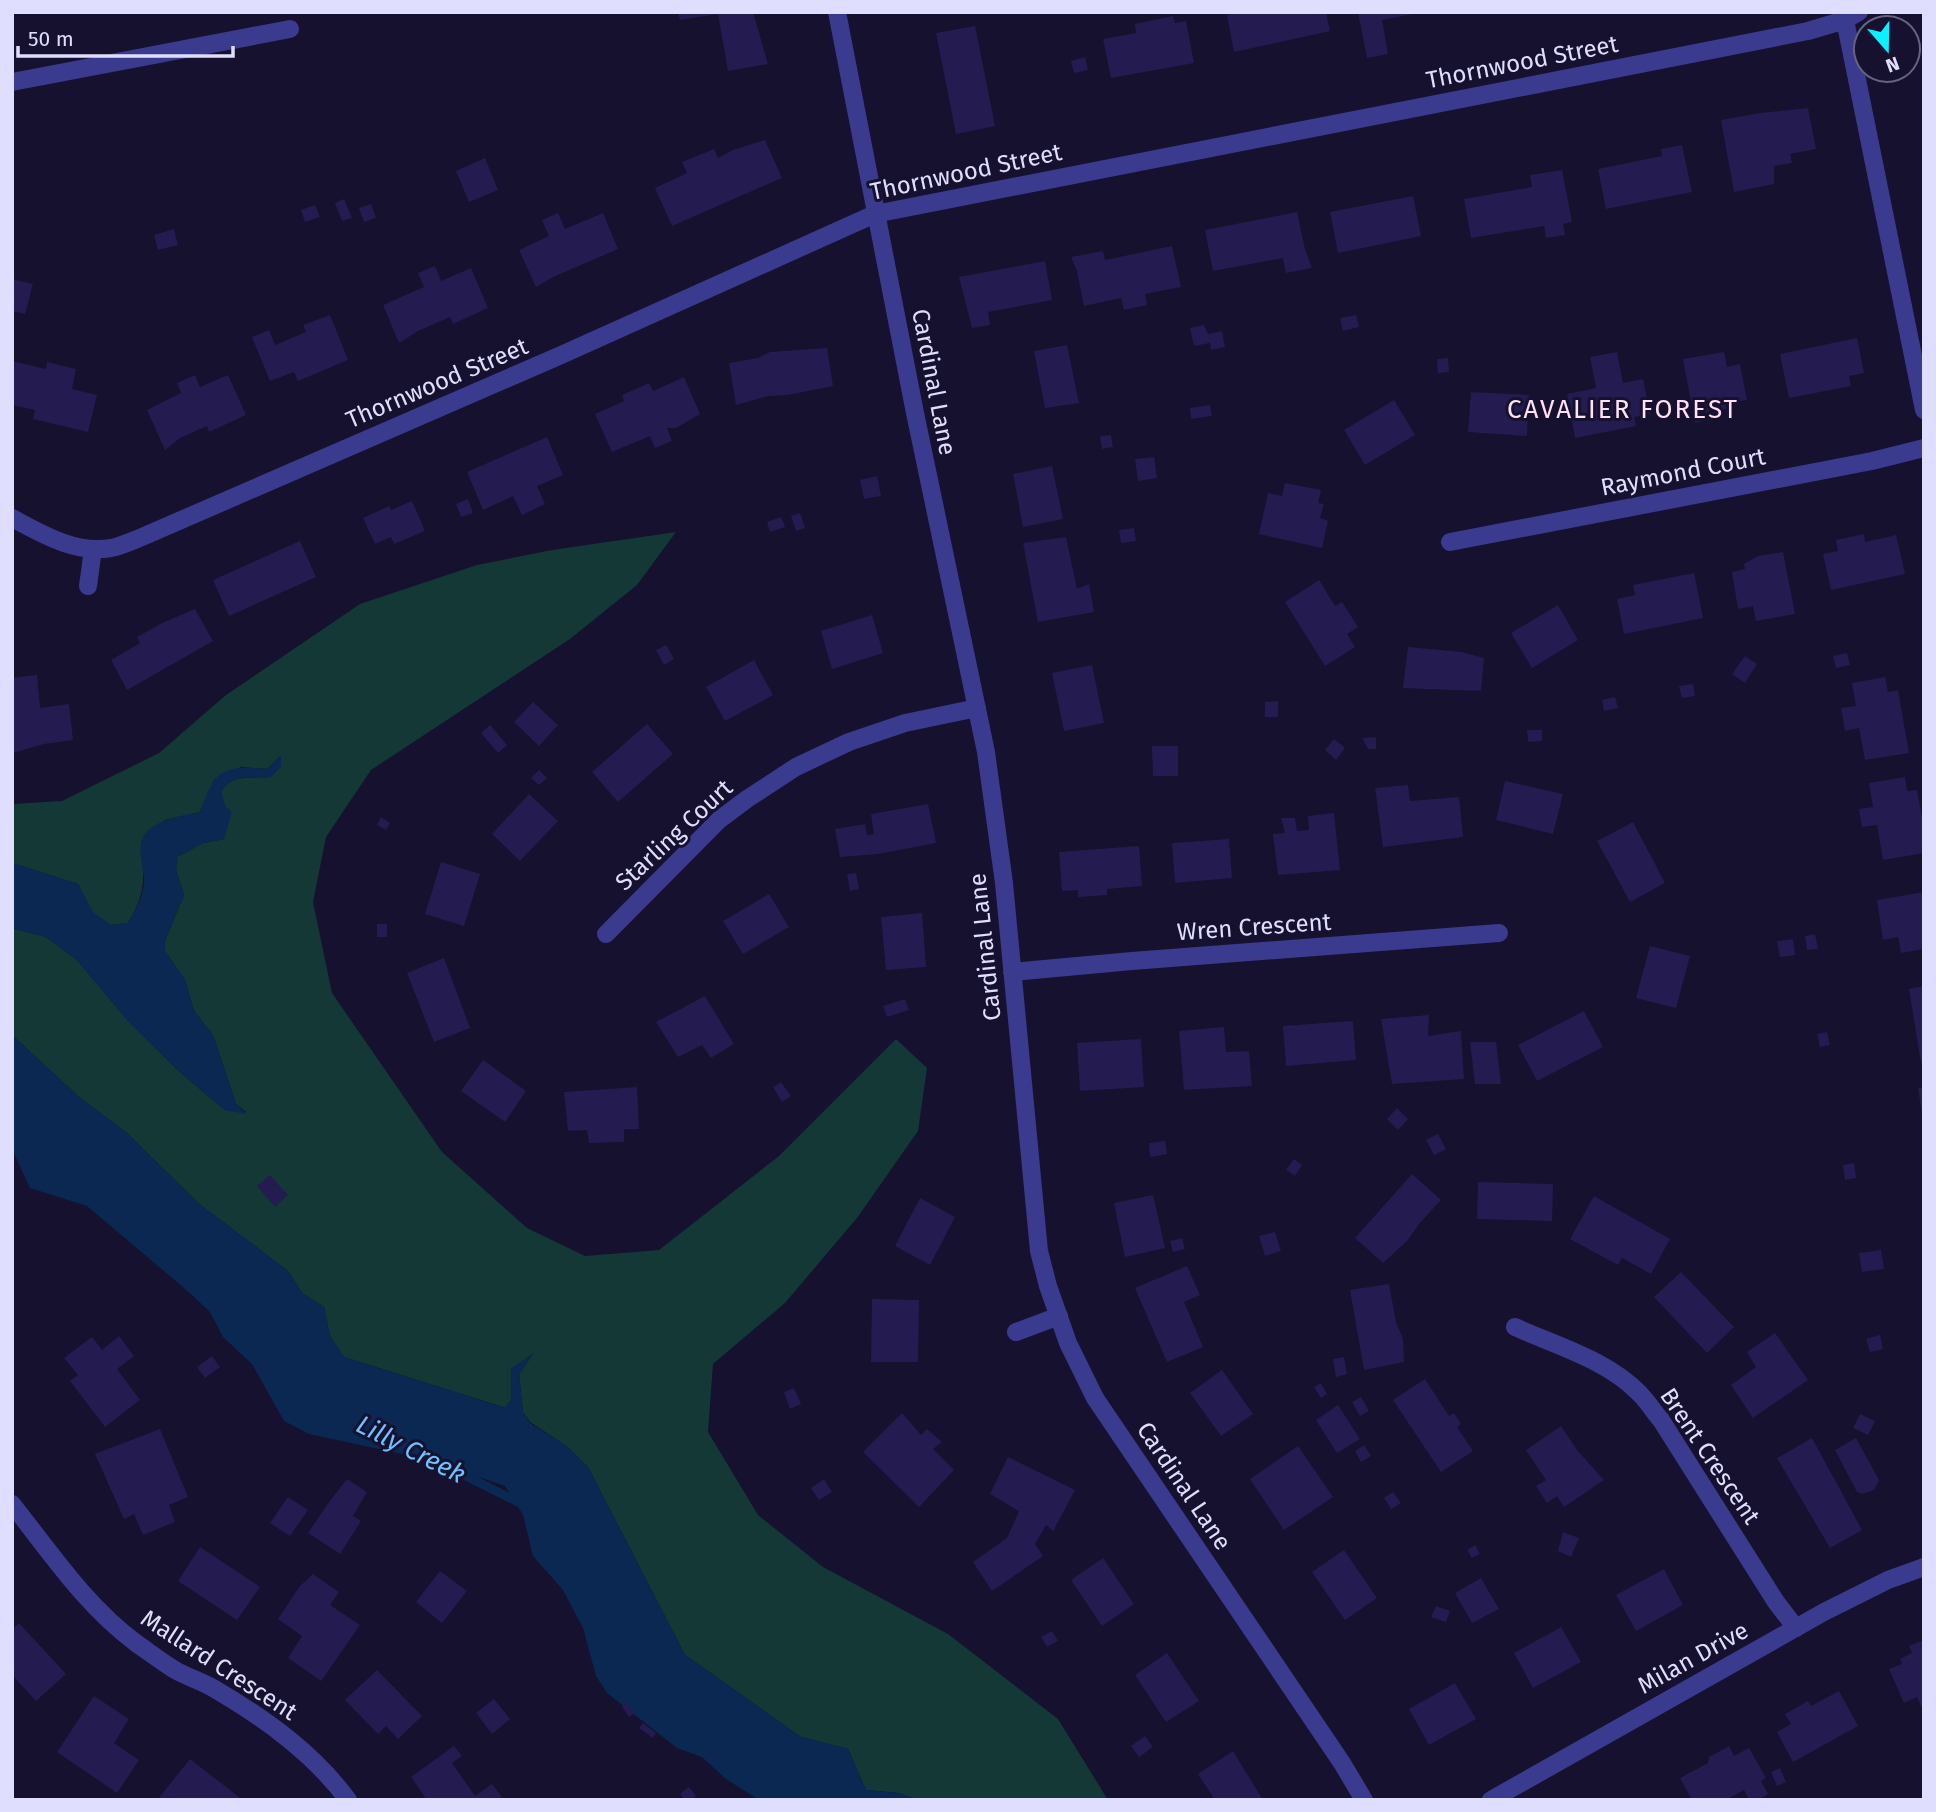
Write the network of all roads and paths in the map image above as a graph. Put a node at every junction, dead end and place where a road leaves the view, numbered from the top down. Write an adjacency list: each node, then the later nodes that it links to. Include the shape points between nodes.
1 (837, 12): 6 (street, Cardinal Lane)
2 (1852, 16): 6 (street, Thornwood Street, via 1808,31)
3 (290, 29): 4 (street)
4 (12, 82)
5 (1864, 84): 7 (street)
6 (875, 214): 11 (street, Thornwood Street, via 142,537 112,548); 13 (street, Cardinal Lane)
7 (1924, 410)
8 (1924, 448): 10 (street, Raymond Court)
9 (12, 517): 11 (street, Thornwood Street, via 51,539)
10 (1450, 542)
11 (93, 549): 12 (street)
12 (88, 586)
13 (977, 708): 15 (street, Starling Court, via 905,723 796,767 719,820); 16 (street, Cardinal Lane, via 1004,883)
14 (1499, 933): 16 (street, Wren Crescent)
15 (606, 934)
16 (1012, 972): 17 (street, Cardinal Lane, via 1039,1251)
17 (1059, 1316): 19 (street); 24 (street, Cardinal Lane, via 1095,1398)
18 (1515, 1327): 22 (street, Brent Crescent, via 1583,1355 1613,1371 1639,1393)
19 (1016, 1332)
20 (12, 1504): 23 (street, Mallard Crescent, via 95,1606 133,1641 263,1719 298,1747)
21 (1924, 1567): 22 (street, Milan Drive, via 1888,1580)
22 (1796, 1628): 25 (street, Milan Drive)
23 (348, 1800)
24 (1364, 1800)
25 (1491, 1800)

